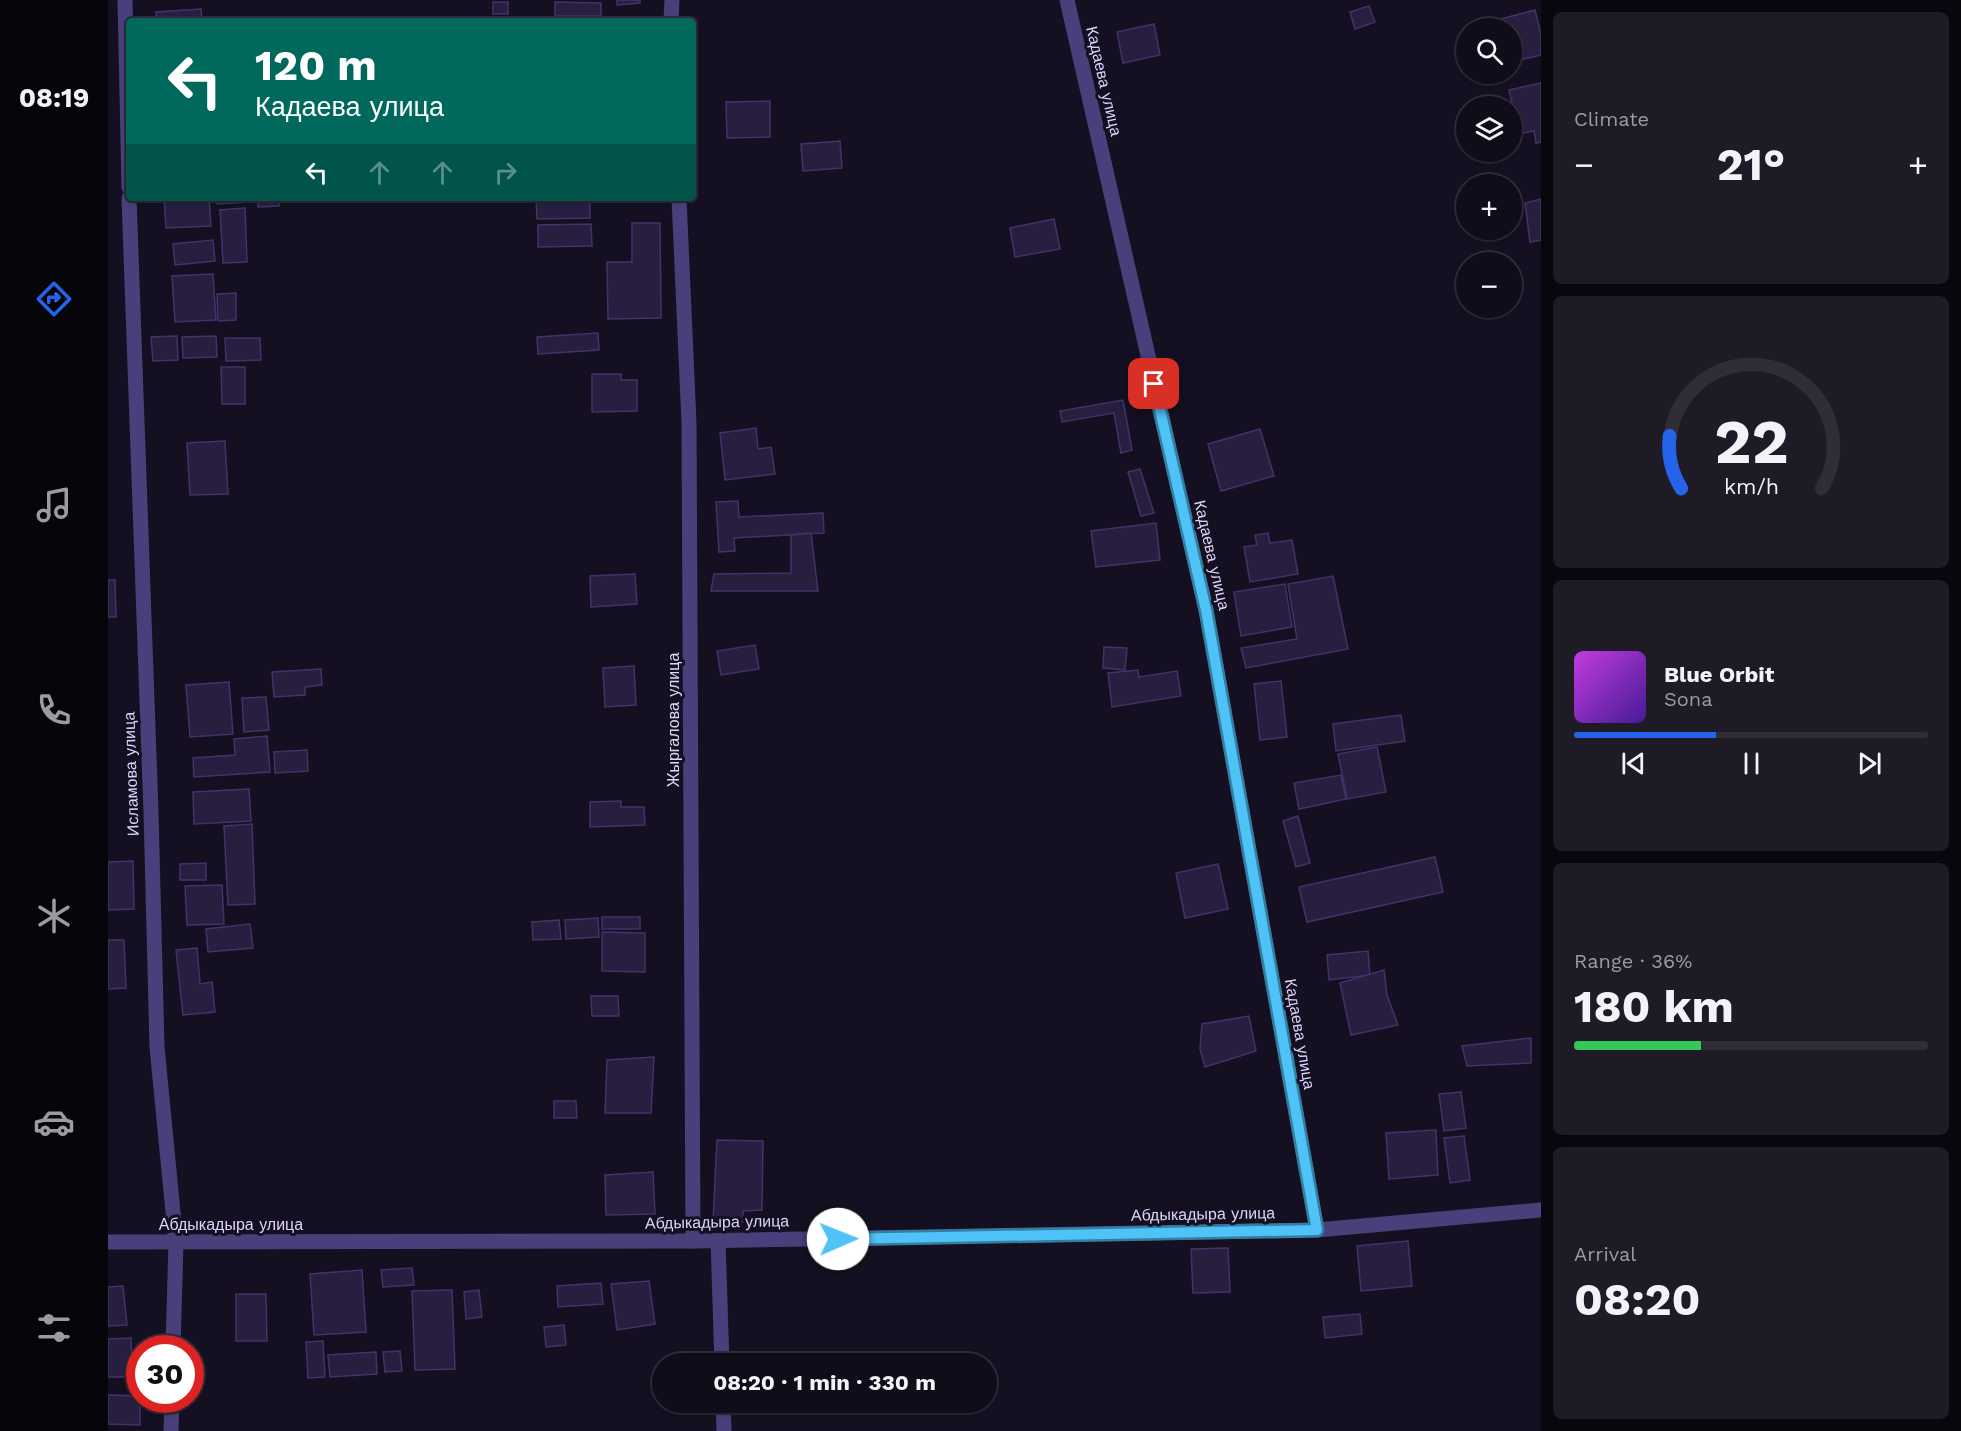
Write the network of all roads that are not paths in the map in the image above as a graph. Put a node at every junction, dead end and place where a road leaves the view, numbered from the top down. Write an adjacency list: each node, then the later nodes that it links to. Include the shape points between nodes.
1 (125, 0): 5 (street)
2 (672, 0): 4 (street)
3 (1067, 0): 9 (street, Кадаева улица, via 1206,610)
4 (671, 18)
5 (126, 47)
6 (129, 201): 13 (street, Исламова улица, via 157,1047)
7 (679, 201): 10 (street, Жыргалова улица, via 689,423)
8 (1541, 1210): 9 (street, Абдыкадыра улица)
9 (1317, 1230): 11 (street, Абдыкадыра улица)
10 (693, 1241): 11 (street, Абдыкадыра улица); 13 (street, Абдыкадыра улица)
11 (718, 1241): 15 (street)
12 (108, 1242): 13 (street, Абдыкадыра улица)
13 (176, 1243): 14 (street, Исламова улица)
14 (173, 1335)
15 (722, 1353)
16 (172, 1413): 18 (street)
17 (723, 1413): 19 (street)
18 (171, 1431)
19 (724, 1431)

